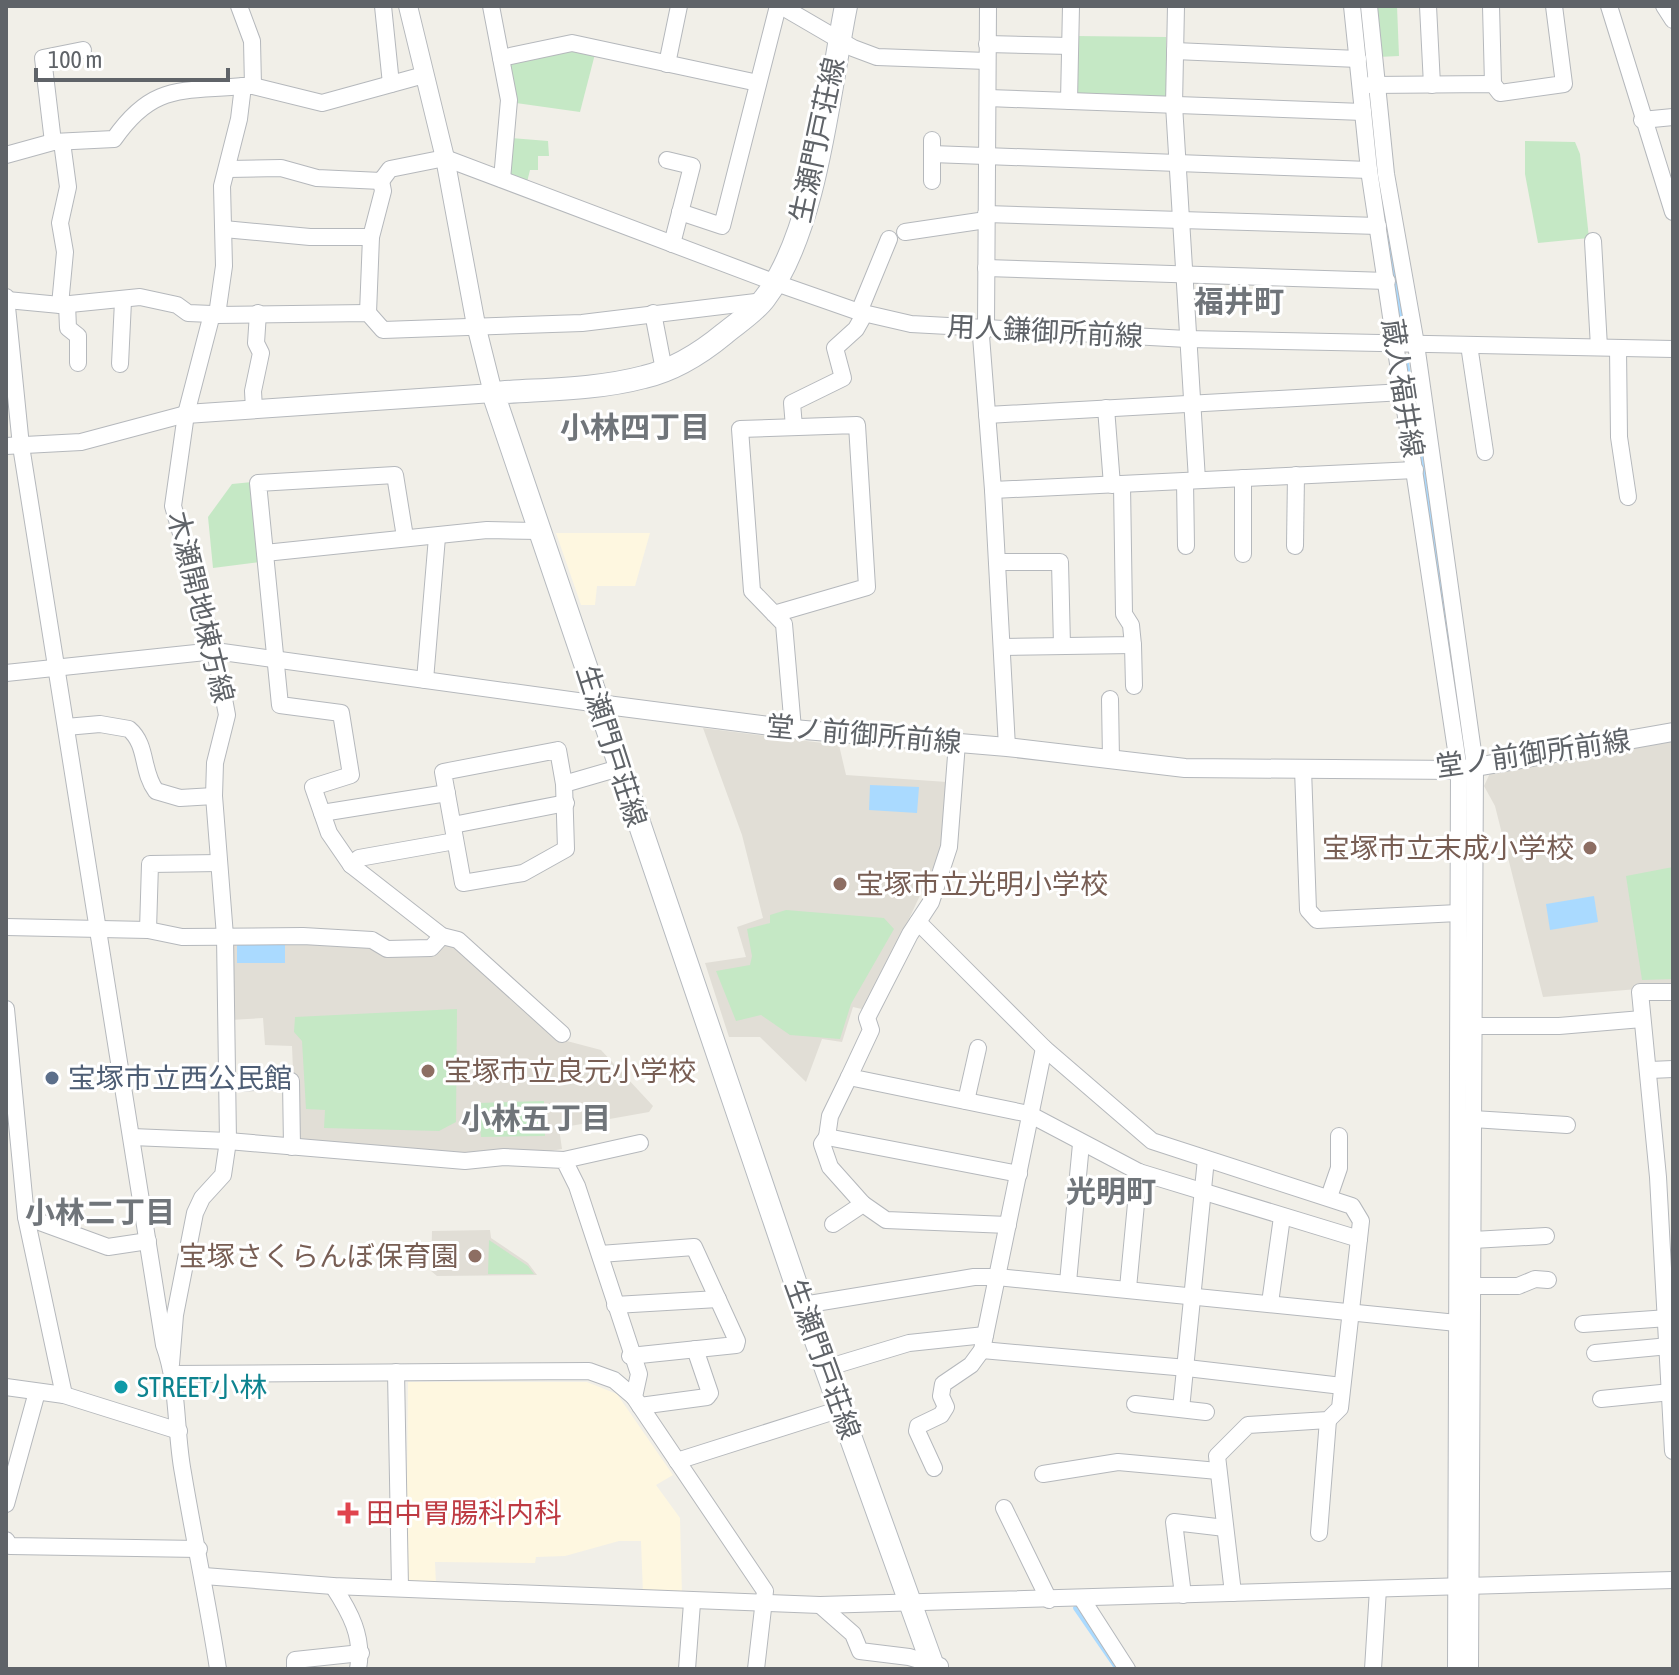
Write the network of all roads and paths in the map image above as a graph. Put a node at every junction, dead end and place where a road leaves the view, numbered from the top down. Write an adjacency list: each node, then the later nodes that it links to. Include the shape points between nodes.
1 (239, 6): 33 (street, 木瀬開地棟方線, via 252,41)
2 (408, 6): 27 (street)
3 (491, 6): 24 (street)
4 (679, 6): 26 (street)
5 (780, 6): 19 (street); 28 (street)
6 (846, 6): 19 (main road, 生瀬門戸荘線)
7 (988, 6): 23 (street)
8 (1071, 6): 20 (street)
9 (1176, 6): 22 (street)
10 (1352, 6): 25 (street, 蔵人福井線)
11 (1369, 6): 31 (street)
12 (1428, 6): 32 (street)
13 (1491, 6): 30 (street)
14 (1554, 6): 30 (street, via 1564,84 1500,93)
15 (1609, 6): 39 (street)
16 (1664, 6): 18 (street)
17 (388, 7): 29 (street)
18 (1673, 20)
19 (839, 39): 23 (street, via 877,57); 63 (main road, 生瀬門戸荘線, via 806,207)
20 (1070, 46): 23 (street); 35 (street)
21 (83, 50): 40 (street, via 43,58)
22 (1175, 51): 25 (street); 36 (street)
23 (987, 52): 34 (street)
24 (501, 58): 26 (street, via 572,43); 48 (street, via 509,100)
25 (1358, 59): 31 (street, 蔵人福井線)
26 (667, 64): 28 (street)
27 (424, 75): 29 (street); 43 (street)
28 (758, 83): 51 (street, via 722,226)
29 (391, 84): 33 (street, via 322,103)
30 (1493, 84): 32 (street)
31 (1368, 85): 32 (street); 37 (street, 蔵人福井線); 76 (street)
32 (1432, 85)
33 (248, 86): 40 (street, via 166,93 134,110 114,139); 46 (street, 木瀬開地棟方線)
34 (988, 98): 35 (street); 42 (street)
35 (1069, 101): 36 (street)
36 (1174, 105): 37 (street); 45 (street)
37 (1363, 112): 47 (street, 蔵人福井線)
38 (1673, 117): 39 (street)
39 (1642, 120): 52 (street)
40 (57, 142): 41 (street); 66 (street, via 68,187 60,223)
41 (6, 155)
42 (987, 155): 45 (street); 50 (street, via 932,147); 53 (street)
43 (445, 158): 48 (street, 用人鎌御所前線); 49 (street, via 390,169); 72 (street)
44 (667, 160): 51 (street, via 692,166)
45 (1177, 163): 47 (street); 54 (street)
46 (228, 169): 49 (street, via 281,168 317,178); 56 (street, 木瀬開地棟方線, via 222,186)
47 (1369, 170): 55 (street, 蔵人福井線)
48 (502, 179): 59 (street, 用人鎌御所前線)
49 (381, 181): 57 (street)
50 (932, 181)
51 (680, 212): 59 (street)
52 (1673, 212)
53 (986, 217): 54 (street); 60 (street); 70 (street, via 897,235)
54 (1182, 220): 55 (street); 61 (street)
55 (1378, 226): 62 (street, 蔵人福井線)
56 (224, 229): 57 (street); 71 (street, 木瀬開地棟方線, via 224,266)
57 (371, 237): 68 (street)
58 (1593, 241): 78 (street)
59 (672, 244): 63 (street, 用人鎌御所前線)
60 (986, 268): 61 (street); 73 (street)
61 (1184, 273): 62 (street); 74 (street)
62 (1387, 281): 75 (street, 蔵人福井線)
63 (770, 292): 69 (street); 70 (street, 用人鎌御所前線); 83 (main road, 生瀬門戸荘線, via 709,347)
64 (7, 298): 66 (street); 87 (street)
65 (123, 301): 66 (street); 71 (street, via 140,297 177,305 188,313); 82 (street)
66 (64, 305): 81 (street, via 68,328 78,336)
67 (258, 313): 68 (street); 71 (street); 89 (street, via 256,343 261,353)
68 (368, 313): 72 (street, via 383,330)
69 (653, 313): 72 (street, via 582,323); 83 (street)
70 (862, 313): 73 (street, 用人鎌御所前線, via 911,324); 92 (street, via 856,329 835,348 843,378 792,403)
71 (214, 315): 90 (street, 木瀬開地棟方線)
72 (476, 325): 85 (street)
73 (986, 327): 74 (street, 用人鎌御所前線); 91 (street, via 981,336)
74 (1187, 339): 75 (street, 用人鎌御所前線); 86 (street)
75 (1397, 343): 76 (street, 用人鎌御所前線); 84 (street, 蔵人福井線)
76 (1416, 344): 77 (street, 用人鎌御所前線); 129 (street)
77 (1469, 345): 78 (street, 用人鎌御所前線); 94 (street)
78 (1599, 347): 79 (street, 用人鎌御所前線)
79 (1618, 348): 80 (street, 用人鎌御所前線); 101 (street, via 1619,437)
80 (1673, 349)
81 (78, 363)
82 (120, 364)
83 (664, 370): 85 (main road, 生瀬門戸荘線, via 611,385)
84 (1404, 392): 86 (street); 95 (street, 蔵人福井線)
85 (493, 393): 89 (street); 102 (main road, 生瀬門戸荘線)
86 (1192, 403): 88 (street); 98 (street)
87 (11, 407): 93 (street)
88 (1106, 408): 91 (street); 99 (street)
89 (254, 409): 90 (street)
90 (186, 414): 93 (street, via 81,442); 114 (street, 木瀬開地棟方線, via 173,506)
91 (987, 415): 100 (street)
92 (794, 427): 110 (street, via 740,429 752,591); 110 (street, via 857,425 867,587)
93 (14, 446): 116 (street)
94 (1485, 452)
95 (1415, 470): 96 (street); 129 (street, 蔵人福井線)
96 (1296, 475): 97 (street); 106 (street)
97 (1243, 478): 98 (street); 108 (street)
98 (1191, 480): 99 (street); 105 (street)
99 (1117, 485): 100 (street); 111 (street, via 1124,614)
100 (993, 490): 109 (street)
101 (1628, 497)
102 (539, 531): 104 (street, via 487,530); 121 (main road, 生瀬門戸荘線)
103 (405, 537): 104 (street); 107 (street); 107 (street, via 395,475 258,483)
104 (437, 537): 118 (street)
105 (1186, 546)
106 (1295, 546)
107 (265, 553): 115 (street)
108 (1243, 554)
109 (997, 562): 112 (street, via 1060,562); 113 (street)
110 (774, 614): 123 (street, via 784,624)
111 (1133, 645): 112 (street); 119 (street)
112 (1062, 646): 113 (street)
113 (1002, 647): 126 (street)
114 (215, 651): 115 (street, 堂ノ前御所前線); 116 (street, 堂ノ前御所前線); 133 (street, 木瀬開地棟方線, via 227,715 215,763)
115 (276, 659): 118 (street, 堂ノ前御所前線); 135 (street, via 280,705 341,713 351,775 313,787)
116 (56, 668): 117 (street, 堂ノ前御所前線); 122 (street)
117 (6, 673)
118 (425, 680): 121 (street, 堂ノ前御所前線)
119 (1134, 686)
120 (1110, 699): 127 (street)
121 (599, 704): 123 (street, 堂ノ前御所前線); 128 (main road, 生瀬門戸荘線)
122 (66, 727): 133 (street, via 100,724 129,729 142,746 156,791 180,798); 142 (street)
123 (793, 729): 125 (street, 堂ノ前御所前線)
124 (1673, 732): 129 (street, 堂ノ前御所前線)
125 (957, 743): 126 (street, 堂ノ前御所前線); 140 (street, via 949,847 931,902)
126 (1007, 747): 127 (street, 堂ノ前御所前線)
127 (1111, 760): 130 (street, 堂ノ前御所前線, via 1185,768)
128 (619, 768): 131 (street); 197 (main road, 生瀬門戸荘線)
129 (1467, 768): 130 (street, 堂ノ前御所前線); 139 (street); 149 (street)
130 (1303, 769): 139 (street, via 1308,910 1317,920)
131 (564, 784): 132 (street, via 558,750 443,772); 134 (street)
132 (447, 793): 135 (street); 136 (street)
133 (214, 796): 137 (street, 木瀬開地棟方線)
134 (566, 803): 136 (street); 136 (street, via 566,849 523,873 463,883)
135 (322, 813): 138 (street)
136 (454, 833): 138 (street, via 359,858)
137 (219, 863): 143 (street, via 150,864); 144 (street, 木瀬開地棟方線)
138 (351, 865): 145 (street)
139 (1458, 913): 154 (street)
140 (918, 922): 153 (street); 157 (street, via 867,1018 871,1030)
141 (6, 927): 142 (street)
142 (97, 929): 143 (street); 164 (street)
143 (148, 930): 144 (street, via 182,937)
144 (225, 936): 145 (street, via 372,940 387,949 431,948); 158 (street, 木瀬開地棟方線)
145 (442, 936): 151 (street, via 458,940)
146 (1673, 992): 148 (street, via 1640,992)
147 (6, 1009): 150 (street)
148 (1642, 1019): 149 (street); 156 (street)
149 (1474, 1026): 154 (street)
150 (7, 1033): 178 (street)
151 (562, 1034)
152 (978, 1048): 159 (street)
153 (1044, 1048): 160 (street); 170 (street, via 1152,1141)
154 (1466, 1051): 161 (street); 200 (street)
155 (1673, 1069): 156 (street)
156 (1650, 1070): 174 (street)
157 (849, 1077): 159 (street); 165 (street, via 830,1116)
158 (228, 1083): 166 (street, 木瀬開地棟方線); 169 (street, via 291,1081)
159 (966, 1101): 160 (street)
160 (1029, 1114): 168 (street); 173 (street)
161 (1473, 1119): 162 (street); 184 (street)
162 (1567, 1125)
163 (1339, 1136): 176 (street, via 1339,1168)
164 (132, 1137): 166 (street); 186 (street)
165 (827, 1137): 173 (street); 177 (street, via 822,1144 830,1167)
166 (228, 1141): 169 (street); 209 (street, 木瀬開地棟方線, via 223,1175 195,1213 175,1315)
167 (640, 1143): 171 (street)
168 (1081, 1144): 172 (street); 190 (street)
169 (292, 1147): 171 (street, via 465,1161)
170 (1206, 1159): 175 (street); 176 (street)
171 (564, 1160): 187 (street)
172 (1139, 1172): 175 (street); 192 (street)
173 (1019, 1174): 181 (street)
174 (1666, 1177): 185 (street)
175 (1203, 1194): 179 (street); 193 (street)
176 (1329, 1197): 183 (street, via 1352,1206 1361,1221)
177 (863, 1204): 180 (street); 181 (street, via 886,1220)
178 (26, 1217): 186 (street, via 108,1247); 215 (street)
179 (1282, 1217): 183 (street); 195 (street)
180 (833, 1224)
181 (1008, 1225): 188 (street)
182 (1546, 1236): 184 (street)
183 (1359, 1239): 198 (street)
184 (1473, 1240): 191 (street)
185 (1668, 1240): 199 (street)
186 (148, 1241): 209 (street)
187 (600, 1254): 194 (street, via 694,1247); 196 (street)
188 (997, 1277): 190 (street); 197 (street); 202 (street)
189 (1548, 1280): 191 (street)
190 (1068, 1282): 192 (street)
191 (1473, 1286): 239 (street)
192 (1128, 1288): 193 (street)
193 (1193, 1295): 195 (street); 208 (street)
194 (718, 1299): 196 (street); 204 (street, via 736,1345)
195 (1270, 1303): 198 (street)
196 (615, 1305): 206 (street)
197 (803, 1305): 207 (main road, 生瀬門戸荘線)
198 (1351, 1311): 200 (street); 212 (street)
199 (1669, 1314): 201 (street); 203 (street)
200 (1457, 1323): 239 (street)
201 (1583, 1324)
202 (984, 1342): 207 (street, via 909,1343); 208 (street); 227 (street, via 971,1365 943,1384 946,1407 941,1415 918,1426)
203 (1669, 1346): 205 (street); 211 (street)
204 (695, 1349): 206 (street); 217 (street, via 707,1397)
205 (1595, 1353)
206 (630, 1356): 217 (street, via 639,1374)
207 (826, 1368): 219 (main road, 生瀬門戸荘線)
208 (1187, 1368): 212 (street); 220 (street)
209 (171, 1369): 210 (street); 223 (street)
210 (396, 1372): 217 (street, via 589,1371 614,1380); 240 (street)
211 (1671, 1382): 216 (street); 224 (street)
212 (1342, 1386): 222 (street, via 1340,1408)
213 (6, 1387): 214 (street)
214 (37, 1392): 215 (street); 230 (street)
215 (64, 1395): 223 (street)
216 (1601, 1399)
217 (637, 1401): 226 (street)
218 (1135, 1404): 220 (street)
219 (841, 1409): 226 (street); 247 (main road, 生瀬門戸荘線)
220 (1181, 1409): 221 (street)
221 (1206, 1412)
222 (1328, 1420): 228 (street, via 1248,1425 1217,1456); 233 (street)
223 (179, 1431): 235 (street)
224 (1673, 1444): 225 (street)
225 (1673, 1451)
226 (677, 1461): 248 (street, via 765,1591)
227 (934, 1468)
228 (1218, 1471): 229 (street, via 1118,1462); 232 (street)
229 (1043, 1474)
230 (6, 1504)
231 (1004, 1508): 245 (street)
232 (1225, 1528): 242 (street); 243 (street, via 1174,1522)
233 (1319, 1533)
234 (6, 1540): 235 (street, via 10,1546)
235 (199, 1549): 236 (street)
236 (204, 1576): 238 (street); 254 (street)
237 (1673, 1580): 239 (street)
238 (333, 1586): 240 (street); 252 (street, via 351,1615)
239 (1463, 1586): 241 (street); 260 (street); 261 (street)
240 (400, 1587): 246 (street)
241 (1378, 1589): 242 (street); 259 (street)
242 (1233, 1593): 243 (street)
243 (1183, 1595): 244 (street)
244 (1082, 1599): 245 (street); 258 (street)
245 (1049, 1600): 247 (street)
246 (692, 1603): 248 (street); 256 (street)
247 (911, 1603): 250 (street); 253 (main road, 生瀬門戸荘線)
248 (764, 1604): 249 (street); 257 (street)
249 (820, 1605): 250 (street); 251 (street)
250 (864, 1605): 251 (street)
251 (846, 1629): 253 (street, via 860,1651)
252 (359, 1661): 255 (street, via 295,1660)
253 (937, 1667)
254 (218, 1669)
255 (295, 1669)
256 (687, 1669)
257 (756, 1669)
258 (1127, 1669)
259 (1373, 1669)
260 (1456, 1669)
261 (1470, 1669)

